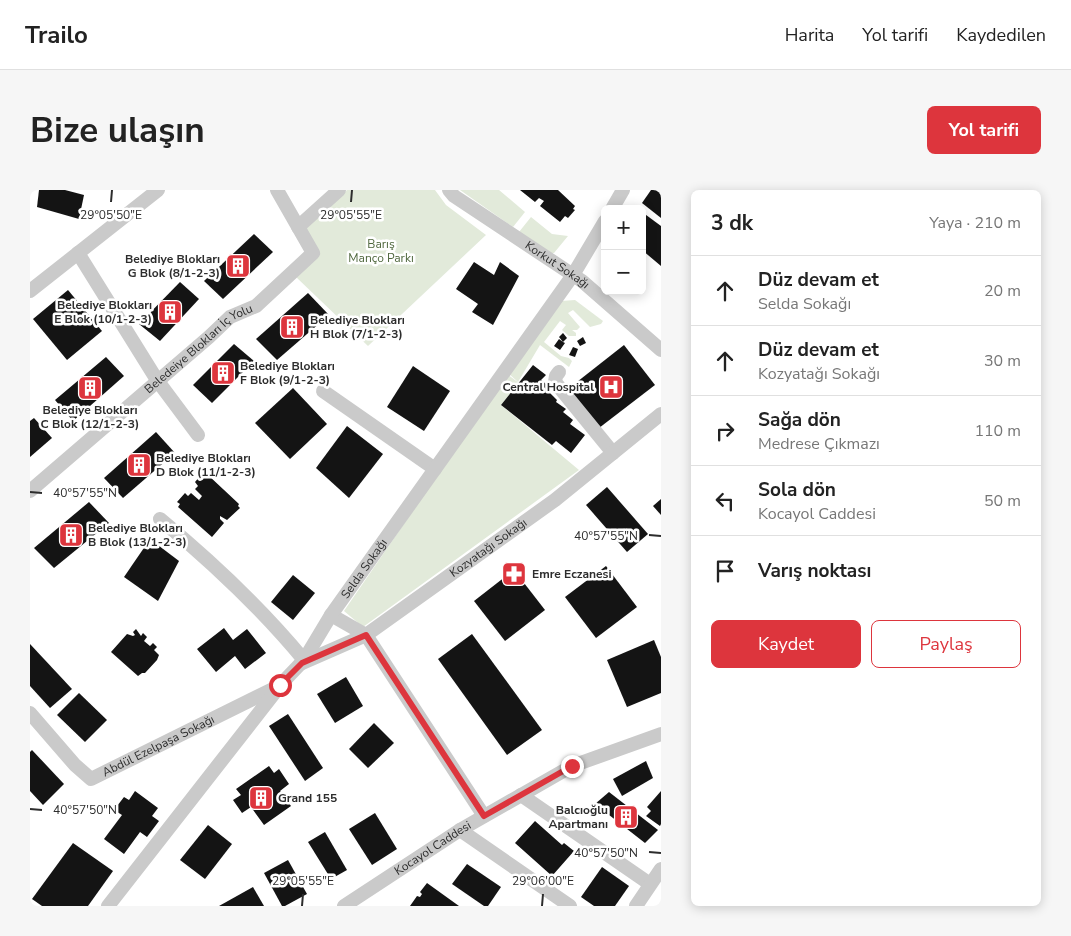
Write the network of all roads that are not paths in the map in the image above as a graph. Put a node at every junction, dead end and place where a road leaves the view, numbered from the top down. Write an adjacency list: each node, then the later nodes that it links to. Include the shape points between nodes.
1 (155, 190): 9 (street)
2 (277, 190): 7 (street, Beledeiye Blokları İç Yolu)
3 (339, 190): 7 (street)
4 (623, 190): 6 (street)
5 (455, 192): 10 (street, Korkut Sokağı)
6 (614, 205)
7 (298, 227): 14 (street, Beledeiye Blokları İç Yolu, via 313,253 256,306 230,317)
8 (601, 228): 10 (street, Selda Sokağı)
9 (78, 253): 11 (street); 14 (street)
10 (573, 275): 12 (street, Korkut Sokağı); 19 (street, Selda Sokağı)
11 (30, 291)
12 (661, 350)
13 (559, 372): 18 (street, via 555,382)
14 (158, 380): 17 (street); 20 (street, Beledeiye Blokları İç Yolu)
15 (322, 390): 19 (street)
16 (661, 414): 18 (street, Kozyatağı Sokağı)
17 (198, 435)
18 (613, 453): 23 (street, Kozyatağı Sokağı, via 555,500)
19 (435, 469): 22 (street, Selda Sokağı)
20 (30, 491)
21 (160, 519): 24 (street, via 206,556 280,631)
22 (331, 615): 23 (street); 24 (street, Selda Sokağı)
23 (366, 635): 24 (street, Kozyatağı Sokağı); 29 (street)
24 (303, 661): 25 (street, Selda Sokağı)
25 (280, 685): 26 (street, Abdül Ezelpaşa Sokağı, via 91,779); 33 (street, Selda Sokağı)
26 (32, 719)
27 (661, 734): 28 (street, Kocayol Caddesi, via 572,766)
28 (522, 795): 29 (street, Kocayol Caddesi); 32 (street)
29 (484, 816): 30 (street, Kocayol Caddesi)
30 (460, 830): 34 (street, Kocayol Caddesi); 35 (street)
31 (661, 869): 32 (street)
32 (650, 884): 36 (street)
33 (108, 906)
34 (344, 906)
35 (570, 906)
36 (636, 906)

